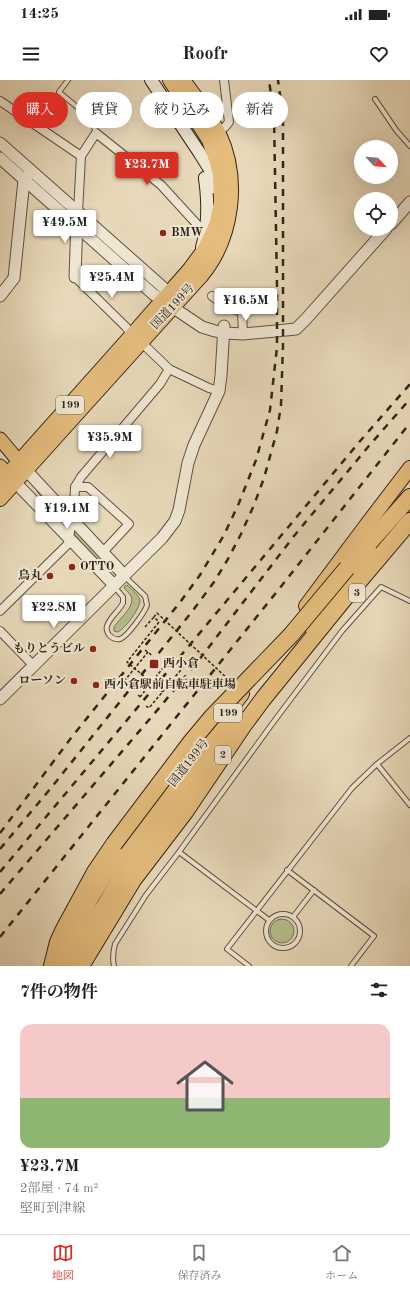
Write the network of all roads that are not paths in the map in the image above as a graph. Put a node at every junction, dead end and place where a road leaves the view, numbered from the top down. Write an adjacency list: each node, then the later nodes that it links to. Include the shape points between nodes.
1 (68, 80): 9 (lane, via 59,92 95,122)
2 (151, 80): 8 (main road)
3 (170, 80): 10 (highway, 国道199号 / 199)
4 (183, 80): 10 (highway, 国道199号 / 199)
5 (224, 80): 10 (street, via 229,122)
6 (375, 99): 12 (lane)
7 (0, 101): 13 (street)
8 (186, 132): 17 (main road); 19 (main road)
9 (96, 133): 13 (street); 25 (street, via 161,184)
10 (213, 136): 16 (highway, 国道199号 / 199, via 226,155); 19 (highway, 国道199号 / 199)
11 (0, 143): 15 (street)
12 (410, 146)
13 (81, 156): 21 (street)
14 (0, 158): 18 (street)
15 (32, 171): 18 (street); 21 (street)
16 (229, 173): 19 (highway, via 226,183); 22 (highway, 国道199号 / 199)
17 (205, 178): 19 (main road, via 208,185 213,188); 25 (main road, via 208,205)
18 (24, 180): 24 (street); 29 (street, via 14,278)
19 (221, 187): 22 (highway); 27 (highway, 国道199号 / 199, via 217,222)
20 (410, 202): 23 (street)
21 (78, 212): 24 (street); 31 (street)
22 (229, 214): 31 (highway, 国道199号 / 199, via 223,239 213,259 201,276)
23 (398, 216)
24 (77, 226): 28 (street); 31 (street)
25 (205, 233): 27 (main road)
26 (380, 236): 33 (street, via 296,329)
27 (198, 259): 31 (highway, 国道199号 / 199)
28 (75, 277): 34 (street)
29 (0, 296)
30 (212, 296): 33 (street, via 224,305 242,312)
31 (170, 301): 32 (street, via 204,321); 34 (highway, 国道199号 / 199)
32 (224, 329): 33 (street); 36 (street)
33 (243, 331)
34 (136, 339): 35 (street); 38 (highway, 国道199号 / 199)
35 (169, 369): 36 (street); 41 (street, via 160,384 81,476)
36 (219, 391): 50 (street, via 194,445 188,463 181,505 174,521 162,538)
37 (0, 439): 38 (main road)
38 (22, 466): 40 (highway, 国道199号 / 199); 45 (street)
39 (409, 472): 68 (highway, 国道199号 / 199, via 363,529 128,844 92,897)
40 (6, 476): 43 (highway, 国道199号 / 199); 48 (street)
41 (75, 487): 45 (street); 49 (street, via 88,487 129,524)
42 (410, 497): 67 (highway, bridge, via 282,645 191,742 95,872 64,928)
43 (0, 499)
44 (410, 502): 69 (highway, 国道199号 / 199, via 135,856 110,893)
45 (72, 519): 48 (street); 49 (street)
46 (410, 521): 55 (highway, 2)
47 (410, 535): 55 (highway, 3)
48 (69, 538): 51 (street); 53 (street, via 68,544)
49 (103, 552): 50 (street)
50 (124, 575): 51 (street); 51 (lane, via 145,596 147,605 127,634 119,639 112,637 107,631 109,623 123,603 123,598)
51 (114, 585): 56 (street)
52 (410, 601): 61 (lane, via 381,587 342,631)
53 (0, 611)
54 (0, 631): 56 (street)
55 (303, 650): 70 (highway, 2, via 243,726 185,812 146,862 122,897)
56 (33, 665): 57 (street)
57 (0, 699)
58 (410, 738): 59 (lane)
59 (377, 764): 60 (lane); 62 (lane, via 352,788)
60 (410, 805)
61 (179, 852): 64 (lane); 71 (lane, via 146,894 120,935 113,952)
62 (288, 870): 63 (lane); 64 (lane)
63 (314, 890): 65 (lane); 73 (lane, via 374,936)
64 (256, 910): 66 (lane); 72 (lane, via 227,949)
65 (293, 917): 66 (lane, via 279,914); 66 (lane, via 299,924 300,935 289,948 278,948 269,941 266,931)
66 (269, 920)
67 (52, 966)
68 (58, 966)
69 (73, 966)
70 (82, 966)
71 (114, 966)
72 (249, 966)
73 (351, 966)

